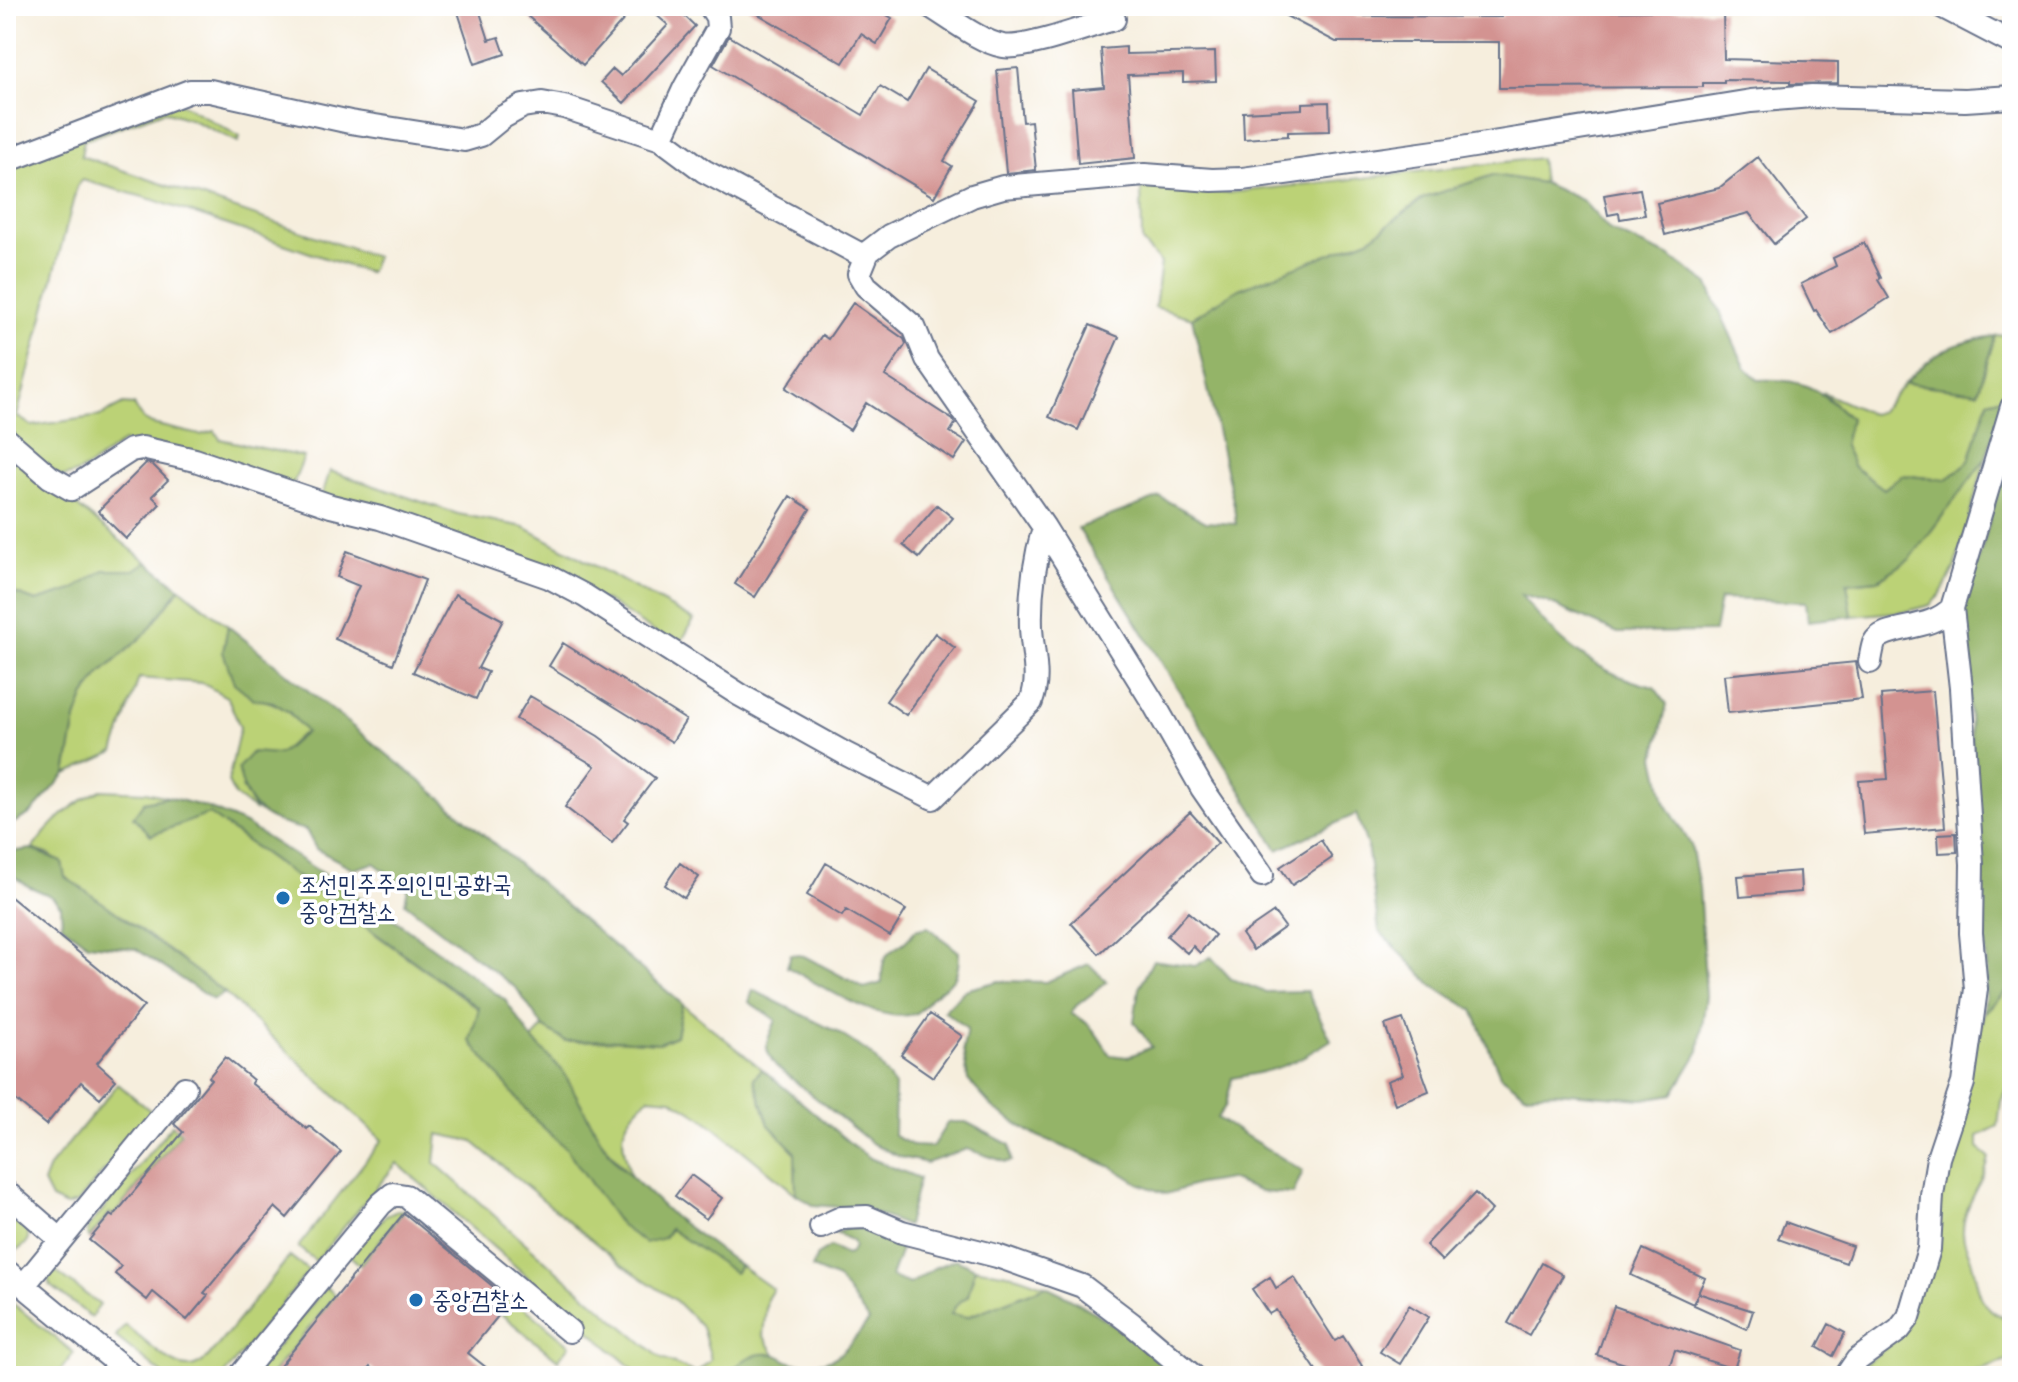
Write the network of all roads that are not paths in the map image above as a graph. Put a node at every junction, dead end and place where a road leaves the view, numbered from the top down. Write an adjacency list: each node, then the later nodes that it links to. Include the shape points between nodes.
1 (710, 6): 7 (street, via 718,28)
2 (930, 6): 4 (street, via 1005,46)
3 (1941, 6): 5 (street)
4 (1114, 19)
5 (2012, 43)
6 (2012, 97): 9 (street, via 1812,96 1751,101 1242,179 1145,175 1003,187 889,236)
7 (661, 139): 8 (street, via 542,103 523,106 481,135 464,140 190,91); 9 (street, via 704,171)
8 (6, 161)
9 (865, 257): 12 (street, via 859,274 866,286 914,327 927,359)
10 (2012, 407): 13 (street)
11 (6, 439): 12 (street, via 71,489 142,448 195,460 536,571 585,596 740,695 933,798 1031,702 1037,674 1031,627)
12 (1044, 527): 15 (street, via 1202,788)
13 (1952, 608): 14 (street, via 1926,625 1887,632 1875,641); 25 (street, via 1972,864 1976,989 1971,1027 1963,1083 1938,1158 1929,1249 1909,1317 1857,1360)
14 (1870, 662)
15 (1262, 875)
16 (185, 1088): 19 (street)
17 (6, 1192): 19 (street)
18 (821, 1227): 24 (street, via 841,1218 867,1217 1082,1286)
19 (60, 1239): 20 (street)
20 (15, 1278): 22 (street)
21 (569, 1331): 23 (street, via 406,1196 393,1194)
22 (133, 1376)
23 (240, 1376)
24 (1193, 1376)
25 (1846, 1376)

